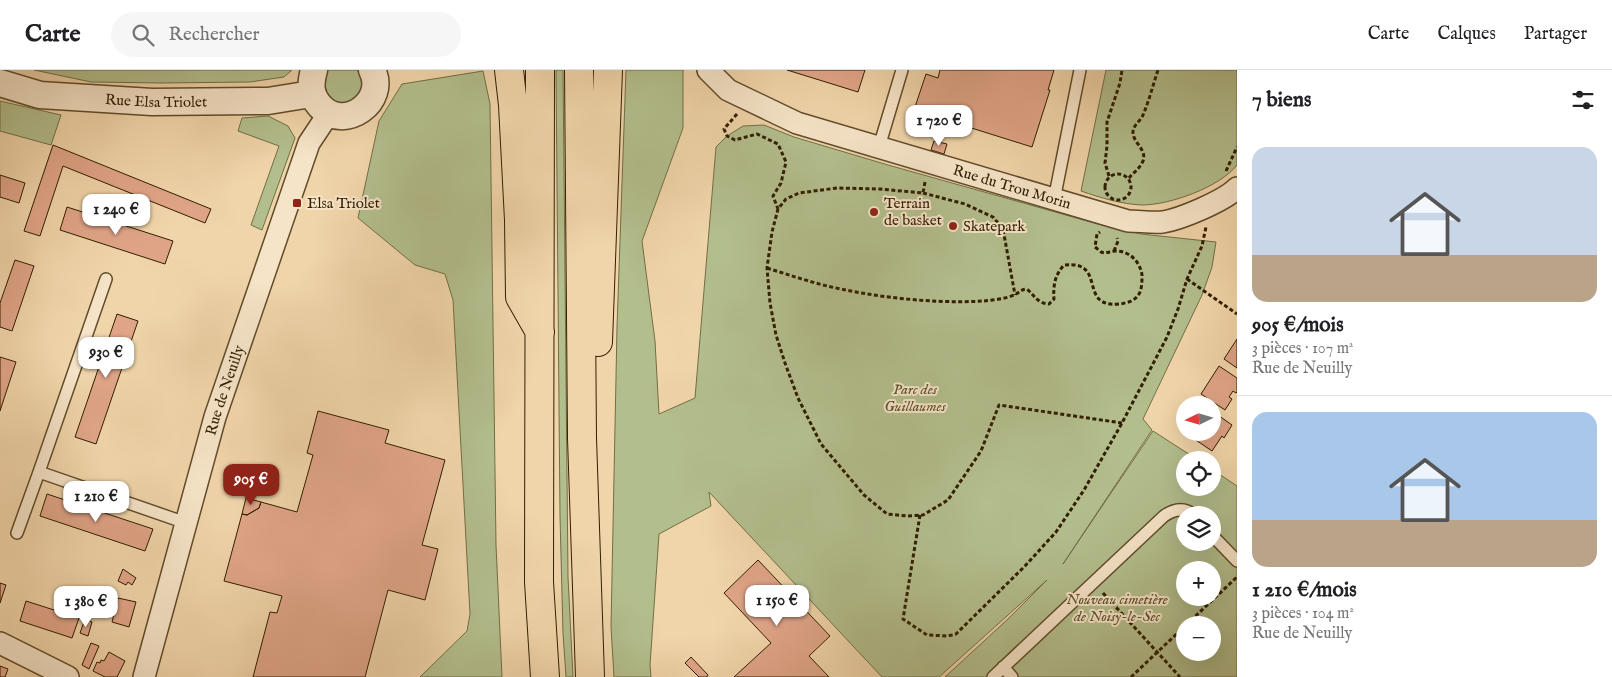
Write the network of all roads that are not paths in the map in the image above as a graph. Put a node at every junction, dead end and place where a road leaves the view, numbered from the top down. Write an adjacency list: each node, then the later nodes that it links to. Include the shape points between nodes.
1 (372, 70): 11 (street, via 375,86 367,106 348,116)
2 (510, 70): 16 (highway, via 520,297)
3 (540, 70): 16 (highway)
4 (579, 70): 17 (highway)
5 (608, 70): 17 (highway, via 596,400)
6 (708, 70): 12 (street, Rue du Trou Morin, via 728,90 797,123)
7 (902, 70): 12 (lane)
8 (1080, 70): 14 (lane)
9 (313, 82): 10 (street, Rue Elsa Triolet, via 268,101 152,102 40,95); 11 (street, via 315,101)
10 (0, 83)
11 (329, 113): 20 (street, Rue de Neuilly, via 309,143 215,417)
12 (879, 147): 14 (street, Rue du Trou Morin)
13 (1237, 188): 14 (street, Rue du Trou Morin, via 1200,210 1164,222 1128,221)
14 (1054, 200)
15 (106, 279): 18 (lane)
16 (540, 334): 28 (highway, via 539,582)
17 (582, 438): 29 (highway)
18 (40, 472): 20 (lane); 21 (lane)
19 (1176, 510): 25 (lane, via 1164,516)
20 (186, 523): 27 (street, Rue de Neuilly)
21 (17, 532)
22 (1221, 544): 23 (lane)
23 (1237, 561)
24 (0, 643): 26 (street)
25 (1003, 667): 30 (lane); 31 (lane)
26 (68, 677)
27 (144, 677)
28 (546, 677)
29 (590, 677)
30 (993, 677)
31 (1012, 677)

